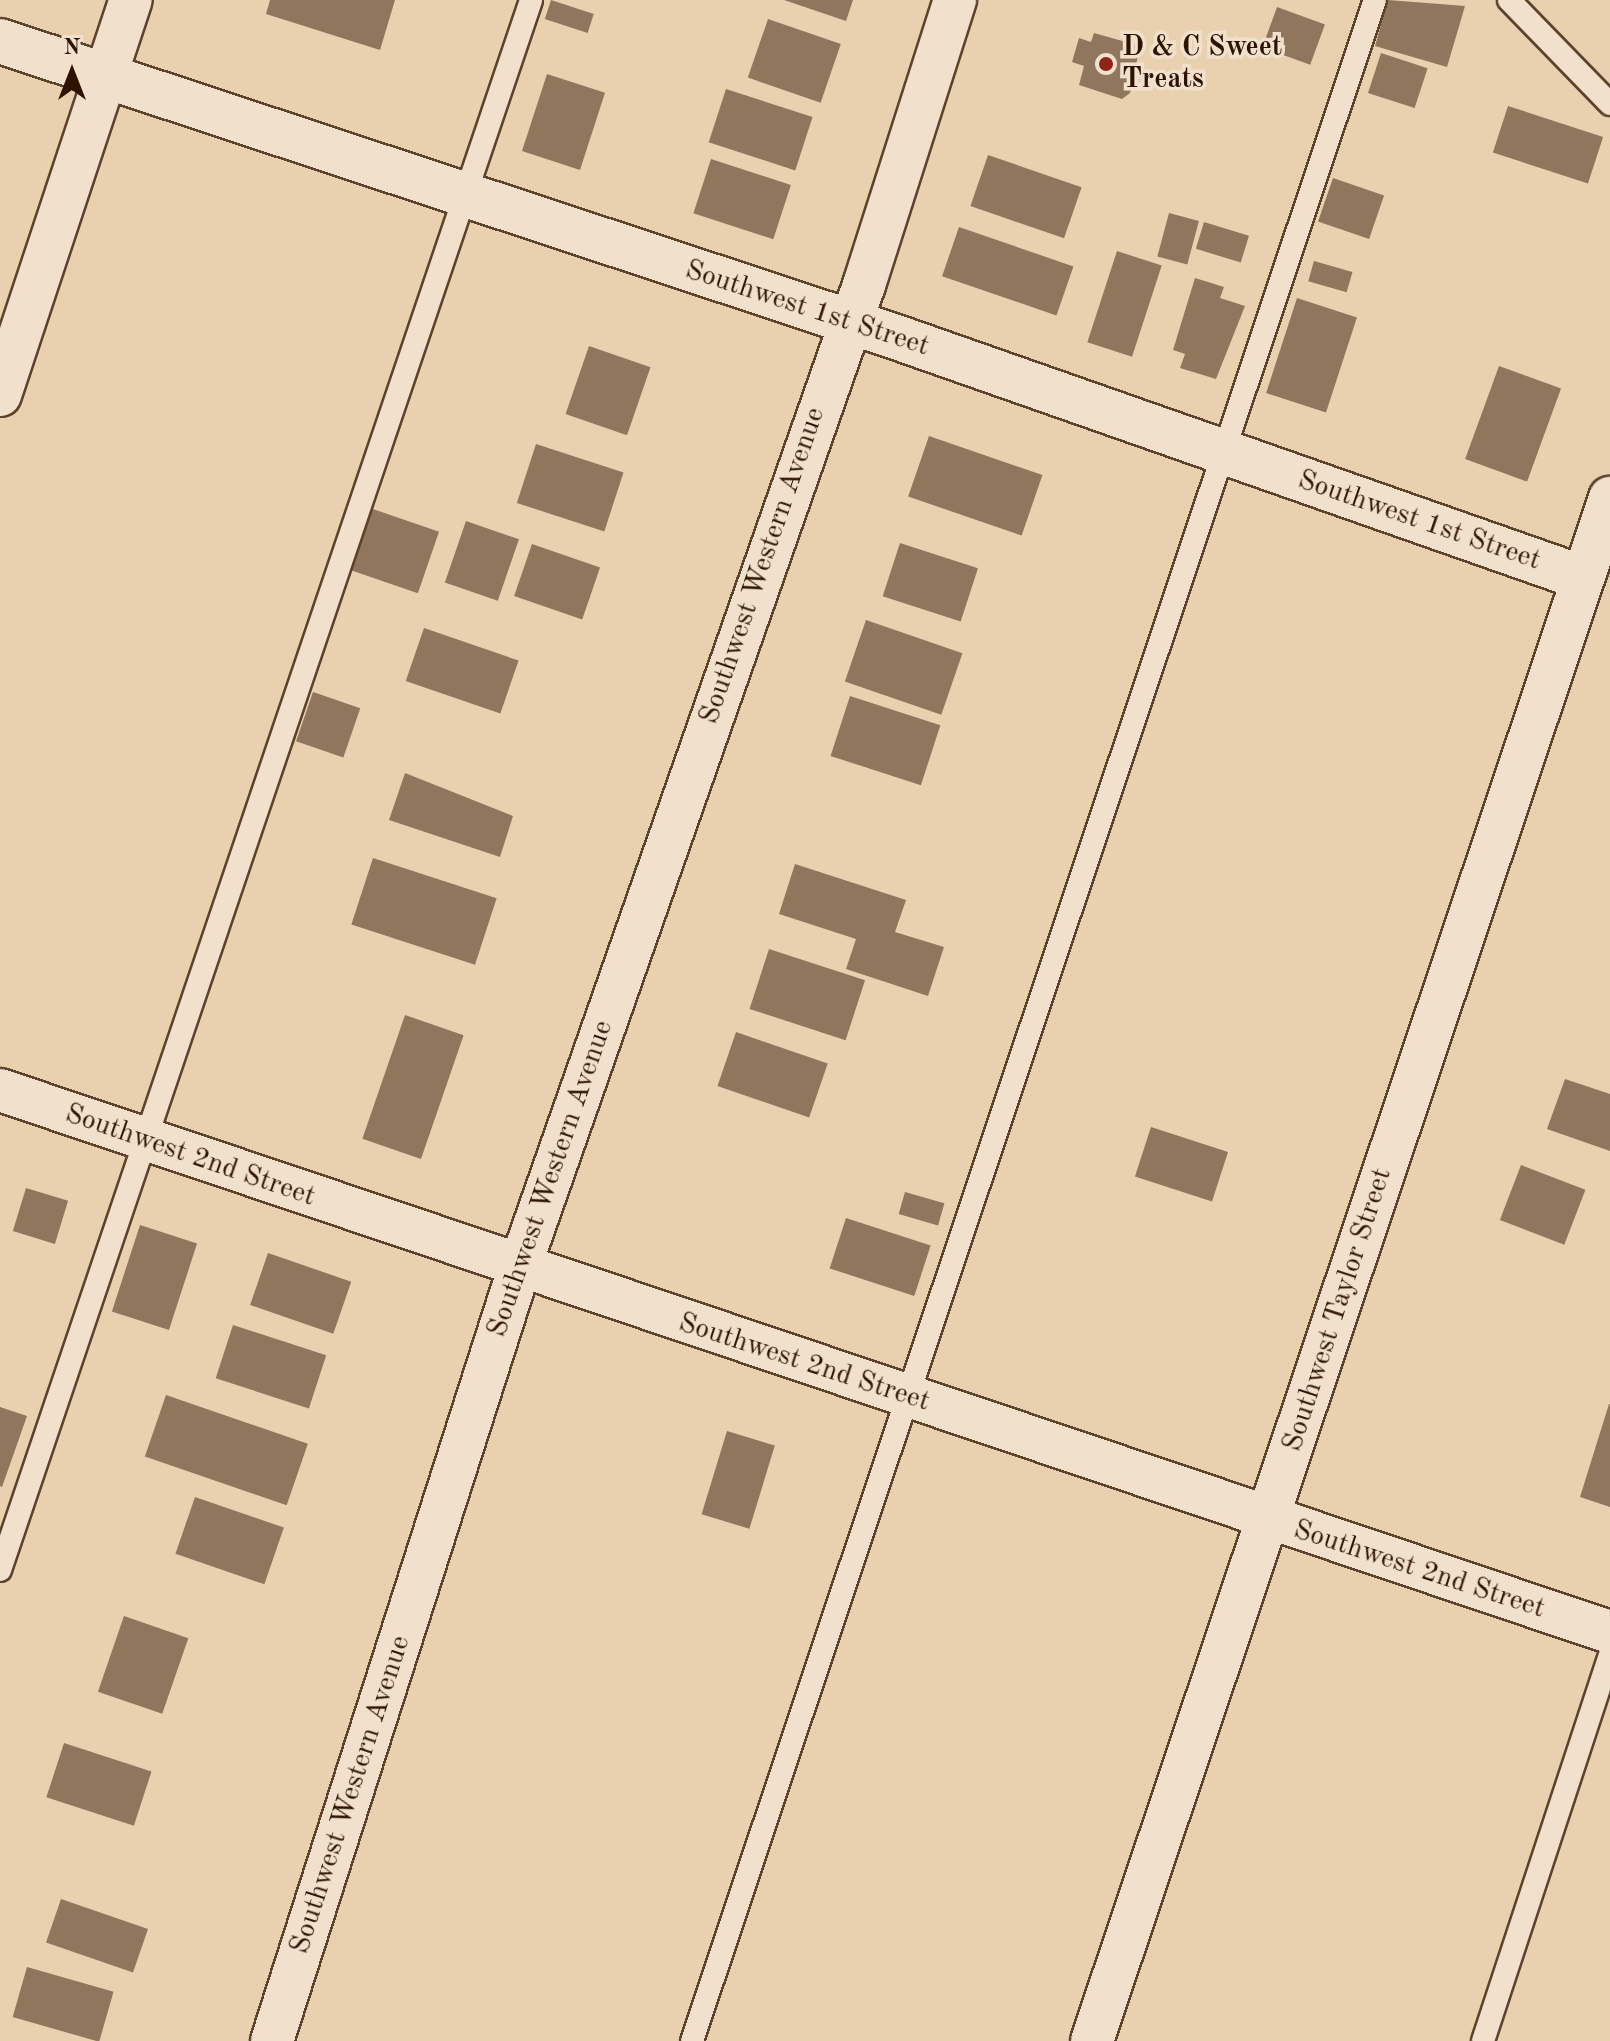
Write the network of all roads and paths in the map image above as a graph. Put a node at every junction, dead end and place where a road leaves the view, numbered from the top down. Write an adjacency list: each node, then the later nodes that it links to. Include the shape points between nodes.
1 (131, 0): 7 (street)
2 (531, 0): 9 (lane)
3 (955, 0): 10 (street, Southwest Western Avenue)
4 (1375, 0): 12 (lane)
5 (1509, 0): 8 (lane)
6 (0, 41): 7 (street, Southwest 1st Street)
7 (105, 76): 9 (street, Southwest 1st Street); 11 (street)
8 (1610, 104)
9 (460, 197): 10 (street, Southwest 1st Street); 16 (lane)
10 (848, 322): 12 (street, Southwest 1st Street); 17 (street, Southwest Western Avenue)
11 (0, 395)
12 (1227, 453): 14 (street, Southwest 1st Street); 18 (lane)
13 (1610, 498): 14 (street, Southwest Taylor Street)
14 (1595, 582): 19 (street, Southwest Taylor Street)
15 (0, 1090): 16 (street, Southwest 2nd Street)
16 (145, 1140): 17 (street, Southwest 2nd Street); 20 (lane)
17 (519, 1269): 18 (street, Southwest 2nd Street); 23 (street, Southwest Western Avenue)
18 (907, 1397): 19 (street, Southwest 2nd Street); 24 (lane)
19 (1269, 1520): 21 (street, Southwest 2nd Street); 25 (street, Southwest Taylor Street)
20 (0, 1570)
21 (1610, 1632)
22 (1610, 1655): 26 (lane)
23 (272, 2041)
24 (692, 2041)
25 (1092, 2041)
26 (1483, 2041)

